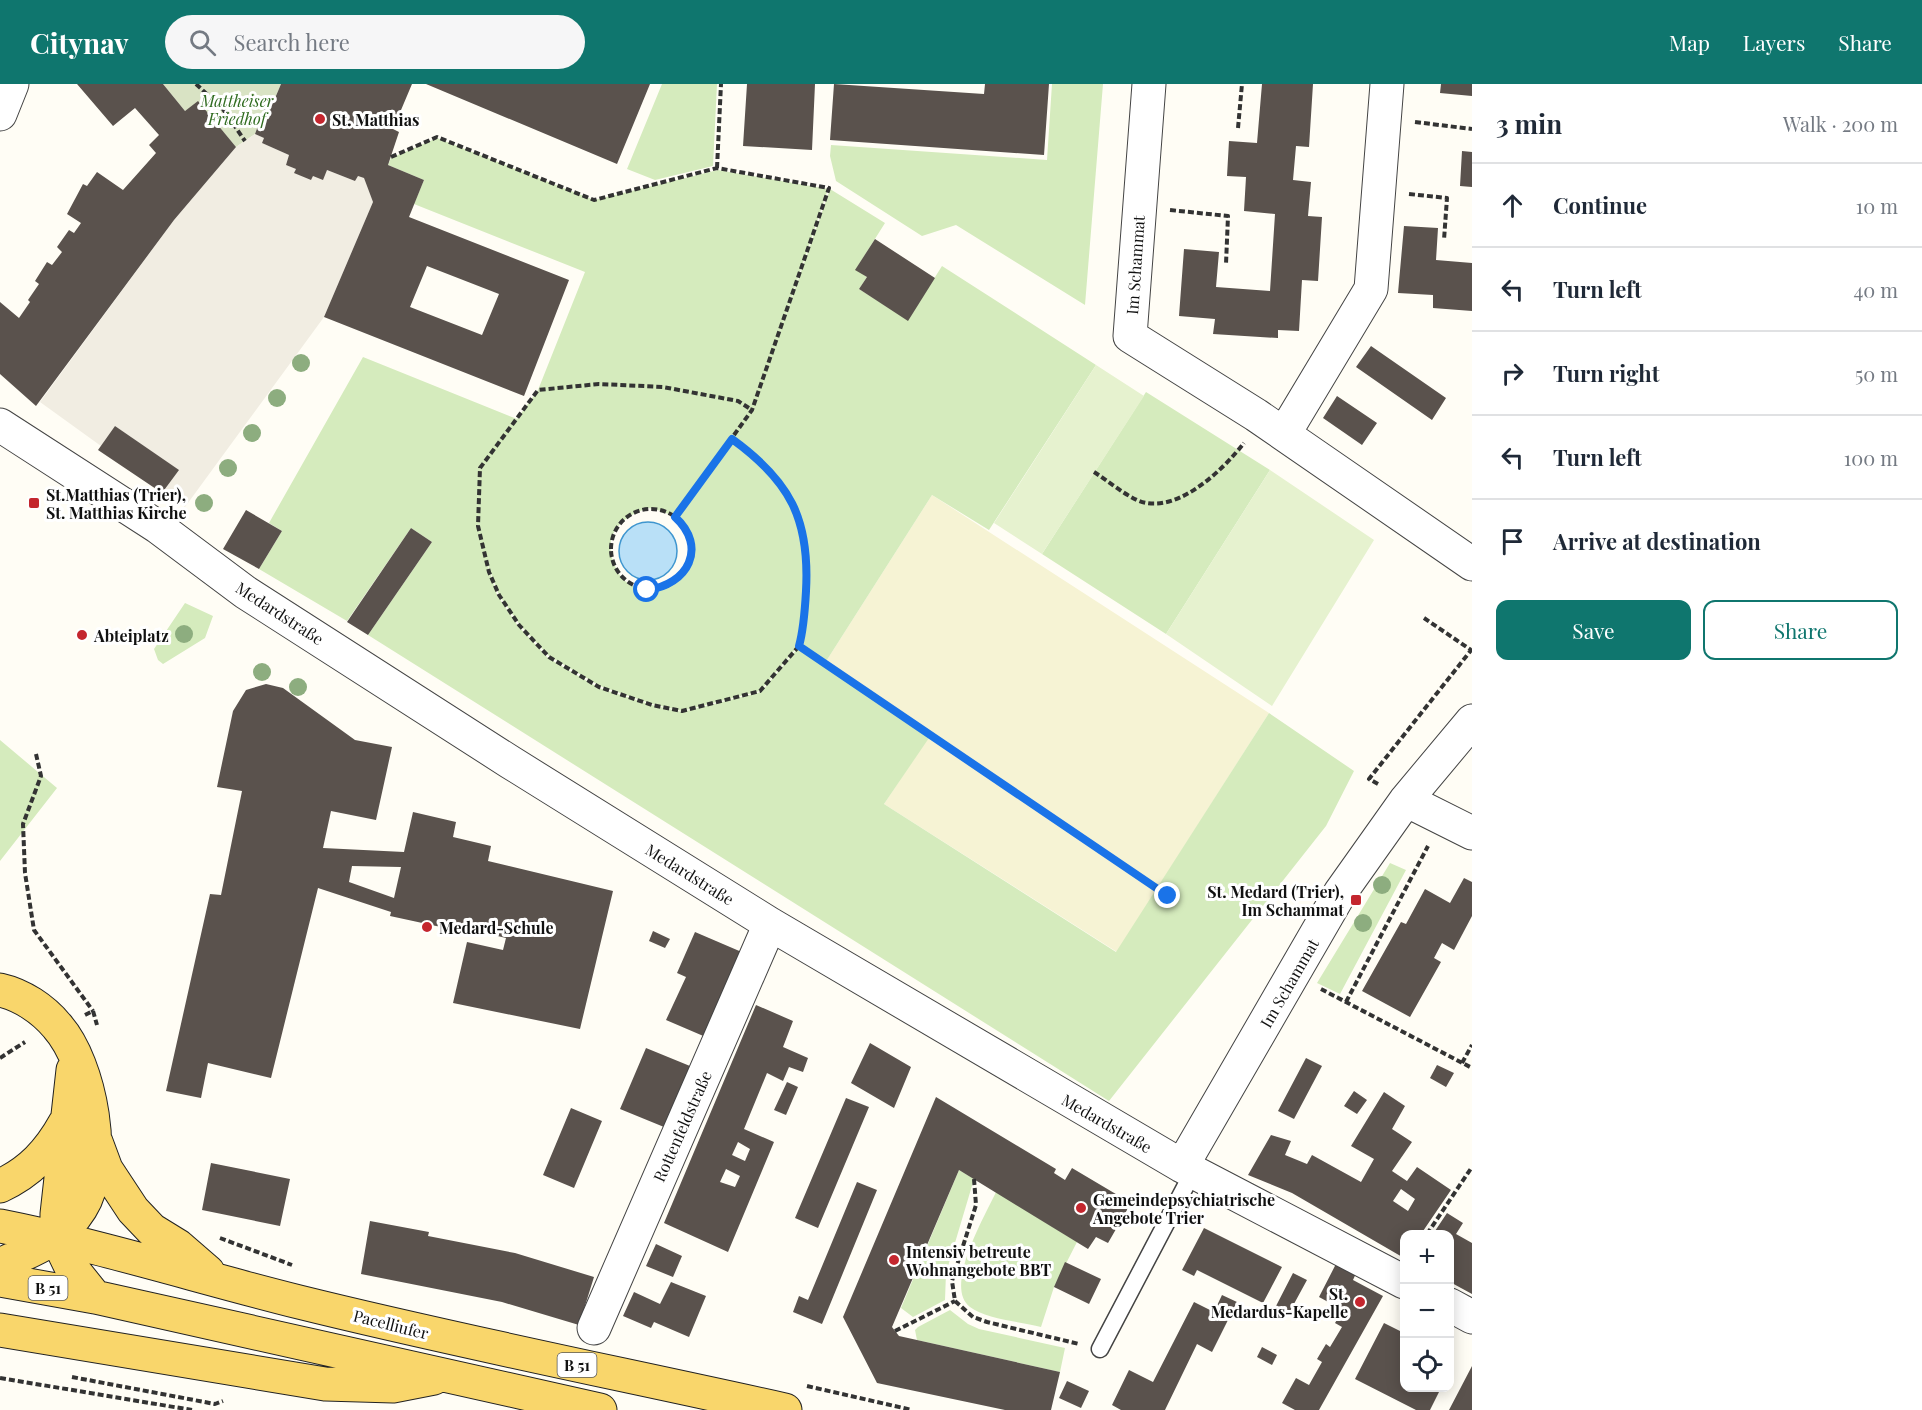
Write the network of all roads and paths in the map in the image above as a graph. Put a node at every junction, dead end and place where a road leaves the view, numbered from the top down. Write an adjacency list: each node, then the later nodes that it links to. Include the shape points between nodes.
1 (12, 84): 7 (street)
2 (196, 84): 11 (path, via 223,109)
3 (721, 84): 13 (path)
4 (1149, 84): 15 (street, Im Schammat)
5 (1242, 84): 9 (path)
6 (1387, 84): 8 (street)
7 (0, 114)
8 (1384, 118): 10 (path); 14 (street)
9 (1238, 128)
10 (1472, 129)
11 (245, 141)
12 (391, 157): 13 (path, via 437,137 594,200)
13 (717, 168): 18 (path, via 829,188)
14 (1379, 190): 16 (path, via 1448,198); 21 (street, via 1371,289)
15 (1140, 207): 17 (path, via 1228,216); 19 (street, Im Schammat, via 1130,336)
16 (1444, 240)
17 (1226, 264)
18 (752, 410): 22 (path); 27 (path, via 738,401 663,387 599,384 538,390 480,468 478,526 489,572 519,625 549,657 599,687 682,711 760,691)
19 (1257, 415): 21 (street, Im Schammat); 23 (path, via 1250,435 1238,451 1207,482 1172,502 1139,501)
20 (0, 425): 35 (street, Medardstraße, via 158,527 245,592)
21 (1284, 434): 25 (street, Im Schammat)
22 (732, 439): 24 (path); 27 (path, via 760,460 789,495 802,525 808,560)
23 (1094, 472)
24 (675, 517): 24 (path, via 690,537 691,557 684,574 663,588 647,590 632,586 618,574 612,560 610,544 615,531 629,515 648,509)
25 (1472, 564)
26 (1424, 618): 28 (path)
27 (799, 646): 34 (path)
28 (1472, 650): 31 (path, via 1369,779)
29 (1472, 721): 31 (street, Im Schammat)
30 (36, 754): 39 (path, via 41,776 23,824 33,930)
31 (1406, 800): 32 (street); 36 (street, Im Schammat, via 1340,893)
32 (1443, 819): 33 (street); 38 (path)
33 (1472, 833)
34 (1168, 896)
35 (770, 924): 49 (street, Medardstraße); 63 (street, Rottenfeldstraße)
36 (1293, 975): 38 (path); 49 (street, Im Schammat)
37 (0, 990): 42 (main road, via 19,997 49,1017 68,1041)
38 (1346, 1002): 44 (path)
39 (93, 1011)
40 (25, 1042): 43 (path)
41 (1472, 1045): 44 (path)
42 (74, 1056): 46 (main road); 47 (main road, via 95,1117)
43 (0, 1058)
44 (1462, 1063): 45 (path)
45 (1472, 1068)
46 (70, 1114): 51 (main road, via 39,1161); 54 (main road)
47 (96, 1142): 54 (main road, via 82,1207); 56 (main road, via 106,1169 133,1210 152,1230 178,1246)
48 (1472, 1167): 53 (path)
49 (1188, 1169): 58 (street, Medardstraße); 66 (lane)
50 (974, 1179): 60 (path, via 976,1205 952,1281)
51 (0, 1186)
52 (0, 1226): 54 (main road, Pacelliufer / B 51)
53 (1430, 1230)
54 (57, 1238): 55 (main road); 56 (main road, Pacelliufer / B 51); 59 (main road, via 71,1267)
55 (0, 1265)
56 (216, 1279): 71 (main road, Pacelliufer / B 51, via 455,1339)
57 (0, 1280): 59 (main road, B 51)
58 (1400, 1280)
59 (95, 1297): 67 (main road, B 51)
60 (955, 1301): 65 (path); 66 (path, via 973,1317 987,1322)
61 (1454, 1308): 62 (street)
62 (1472, 1317)
63 (594, 1328)
64 (0, 1329): 67 (main road, via 325,1384 393,1386)
65 (895, 1331)
66 (1100, 1349)
67 (448, 1375): 70 (main road, B 51)
68 (0, 1378): 69 (path)
69 (192, 1410)
70 (600, 1410)
71 (785, 1410)

